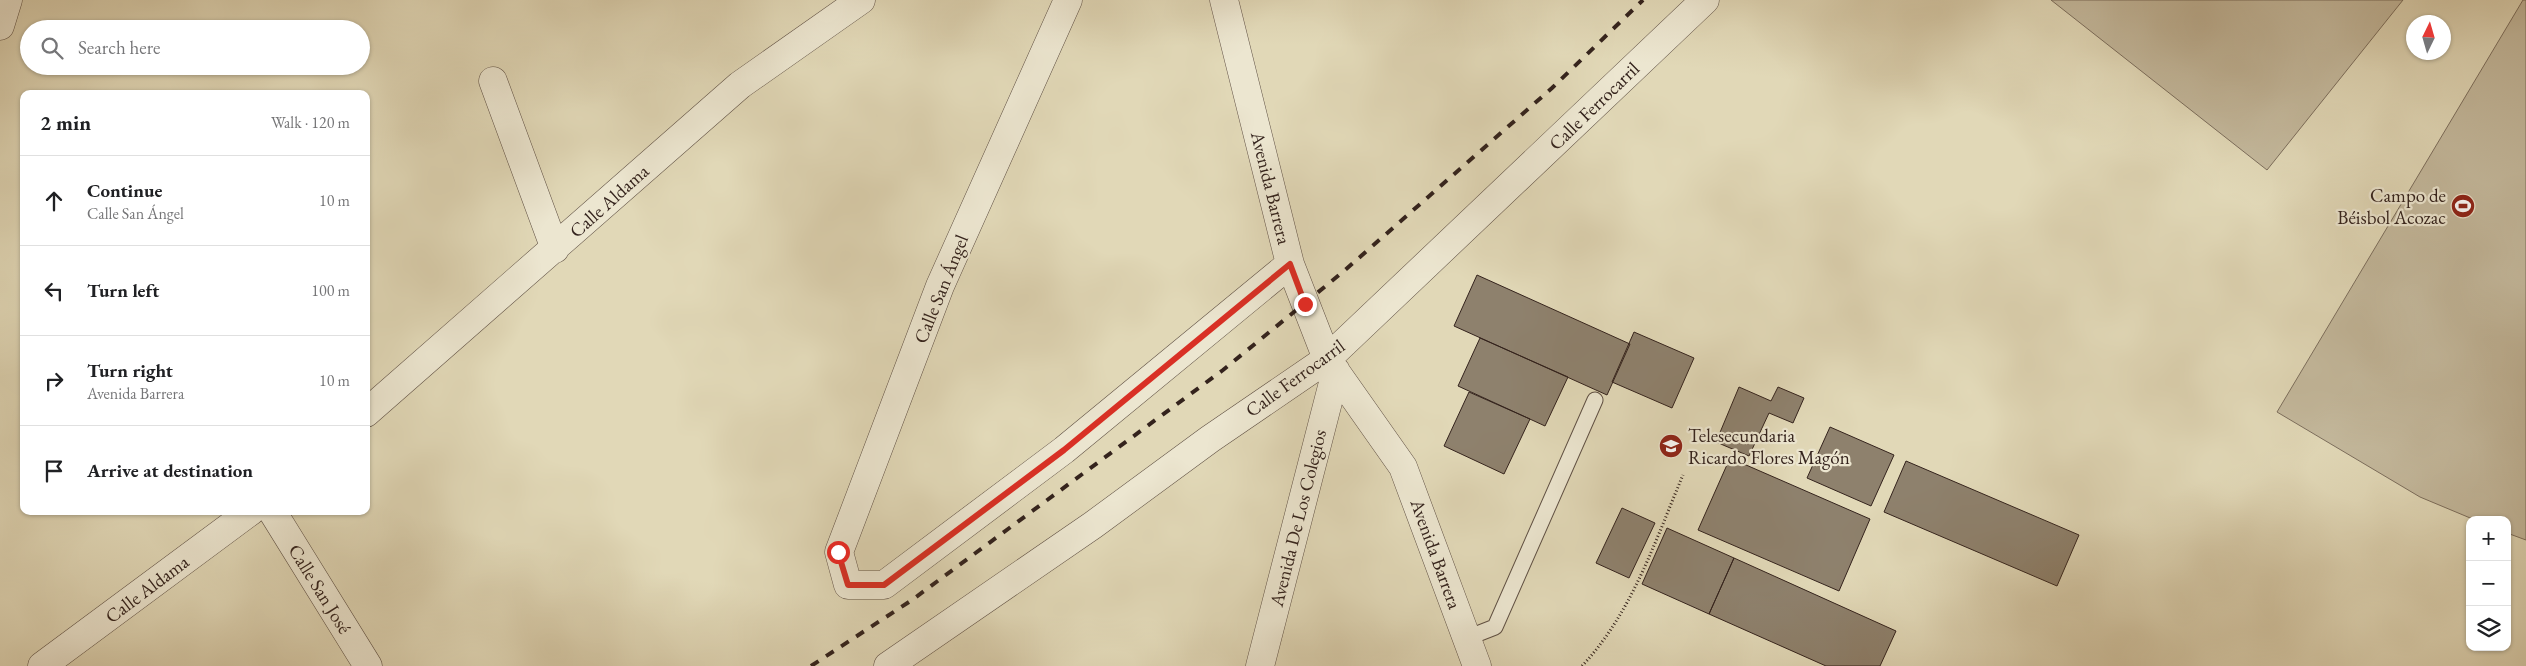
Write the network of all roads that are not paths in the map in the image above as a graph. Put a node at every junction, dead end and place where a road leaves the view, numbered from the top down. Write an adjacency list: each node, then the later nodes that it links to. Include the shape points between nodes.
1 (8, 0): 6 (street)
2 (861, 0): 8 (street, Calle Aldama, via 740,85)
3 (1068, 0): 9 (street, Calle San Ángel, via 940,286 838,552 848,585 884,585 1064,450)
4 (1224, 0): 9 (street, Avenida Barrera)
5 (1705, 0): 10 (street, Calle Ferrocarril)
6 (0, 26)
7 (493, 81): 8 (street)
8 (556, 249): 12 (street, Calle Aldama)
9 (1290, 264): 10 (street, Avenida Barrera)
10 (1332, 365): 15 (street, Avenida Barrera, via 1403,467); 18 (street, Calle Ferrocarril, via 1210,439 1093,525); 19 (street, Avenida De Los Colegios)
11 (1596, 400): 15 (lane, via 1495,627)
12 (370, 410)
13 (246, 515): 16 (street, Calle Aldama)
14 (274, 515): 17 (street, Calle San José)
15 (1467, 638): 20 (street, Avenida Barrera)
16 (42, 666)
17 (368, 666)
18 (888, 666)
19 (1260, 666)
20 (1477, 666)

